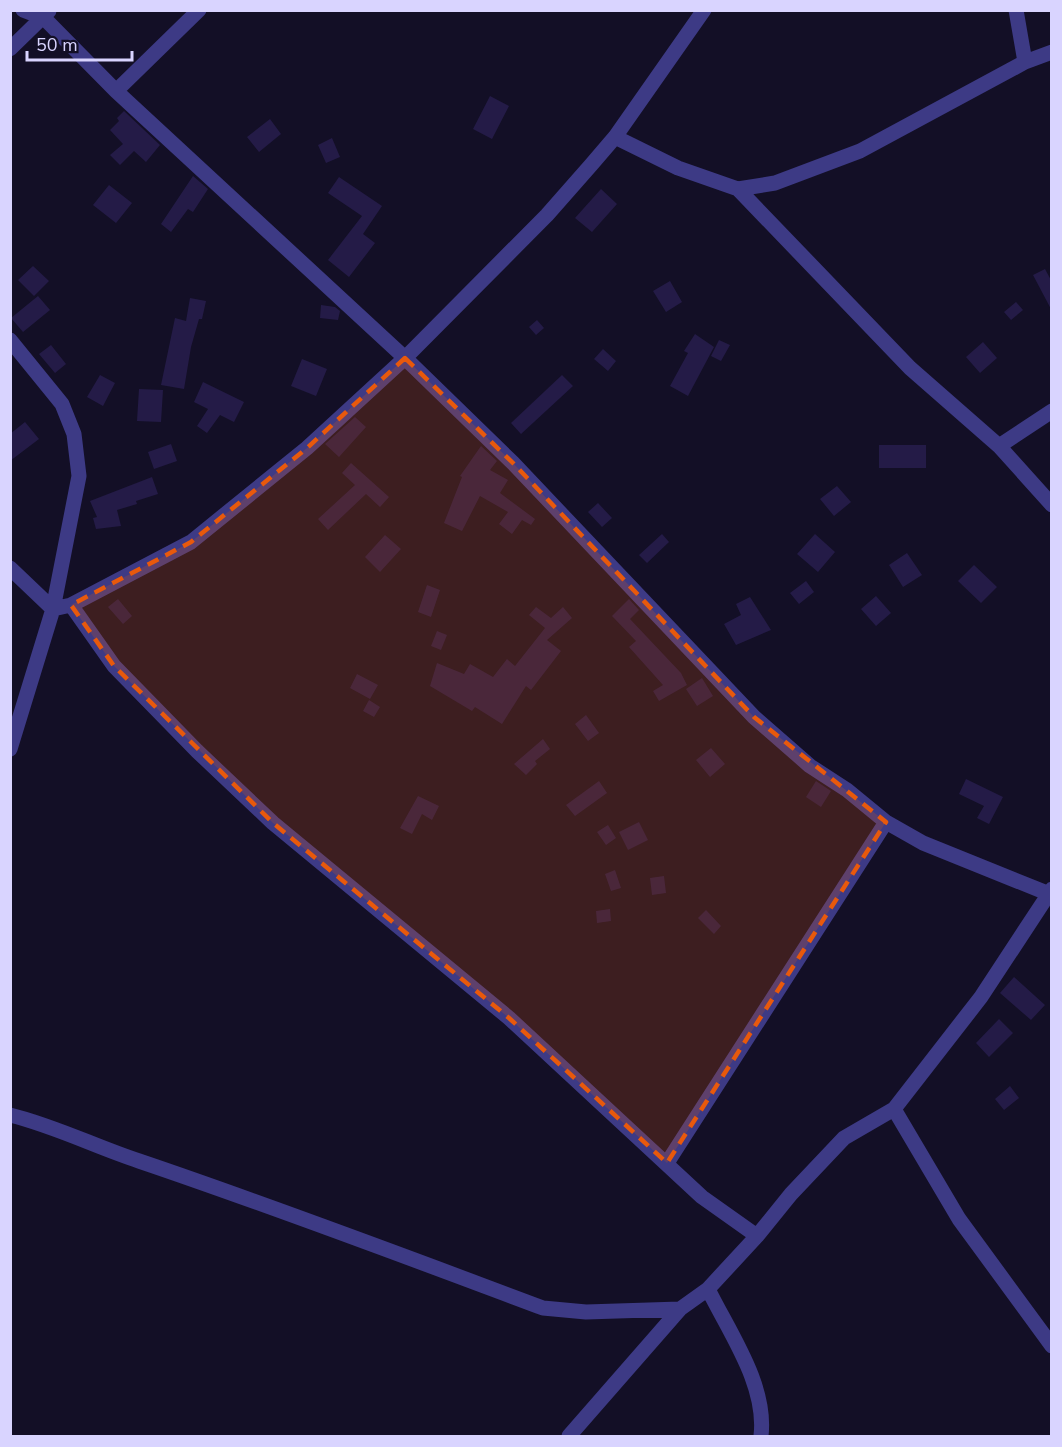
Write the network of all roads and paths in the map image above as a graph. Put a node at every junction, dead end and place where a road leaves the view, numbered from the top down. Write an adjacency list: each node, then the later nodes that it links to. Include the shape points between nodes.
1 (23, 10): 5 (street)
2 (199, 10): 9 (street)
3 (704, 10): 10 (street)
4 (1016, 10): 8 (street)
5 (46, 14): 6 (street); 9 (street)
6 (10, 49)
7 (1052, 52): 8 (street)
8 (1024, 62): 11 (street, via 860,150 775,183)
9 (116, 91): 13 (street)
10 (615, 137): 11 (street, via 678,168); 13 (street, via 547,215)
11 (738, 189): 15 (street, via 910,368)
12 (10, 340): 19 (street, via 62,404 74,434 80,476)
13 (405, 358): 18 (street, via 307,448 191,542); 21 (street, via 513,463 754,717 810,766)
14 (1052, 411): 15 (street)
15 (999, 446): 16 (street)
16 (1052, 505)
17 (10, 568): 19 (street)
18 (71, 605): 19 (street); 25 (street, via 114,666 273,823 509,1018)
19 (53, 609): 20 (street)
20 (10, 749)
21 (886, 822): 22 (street, via 923,843); 25 (street)
22 (1050, 892): 23 (street, via 981,997)
23 (894, 1109): 26 (street, via 844,1138); 29 (street, via 959,1219)
24 (10, 1115): 28 (street, via 268,1205 543,1308 586,1312)
25 (666, 1163): 26 (street, via 702,1197)
26 (757, 1236): 27 (street)
27 (708, 1289): 28 (street); 31 (street, via 753,1377 763,1423)
28 (680, 1309): 30 (street)
29 (1052, 1346)
30 (569, 1437)
31 (761, 1437)

